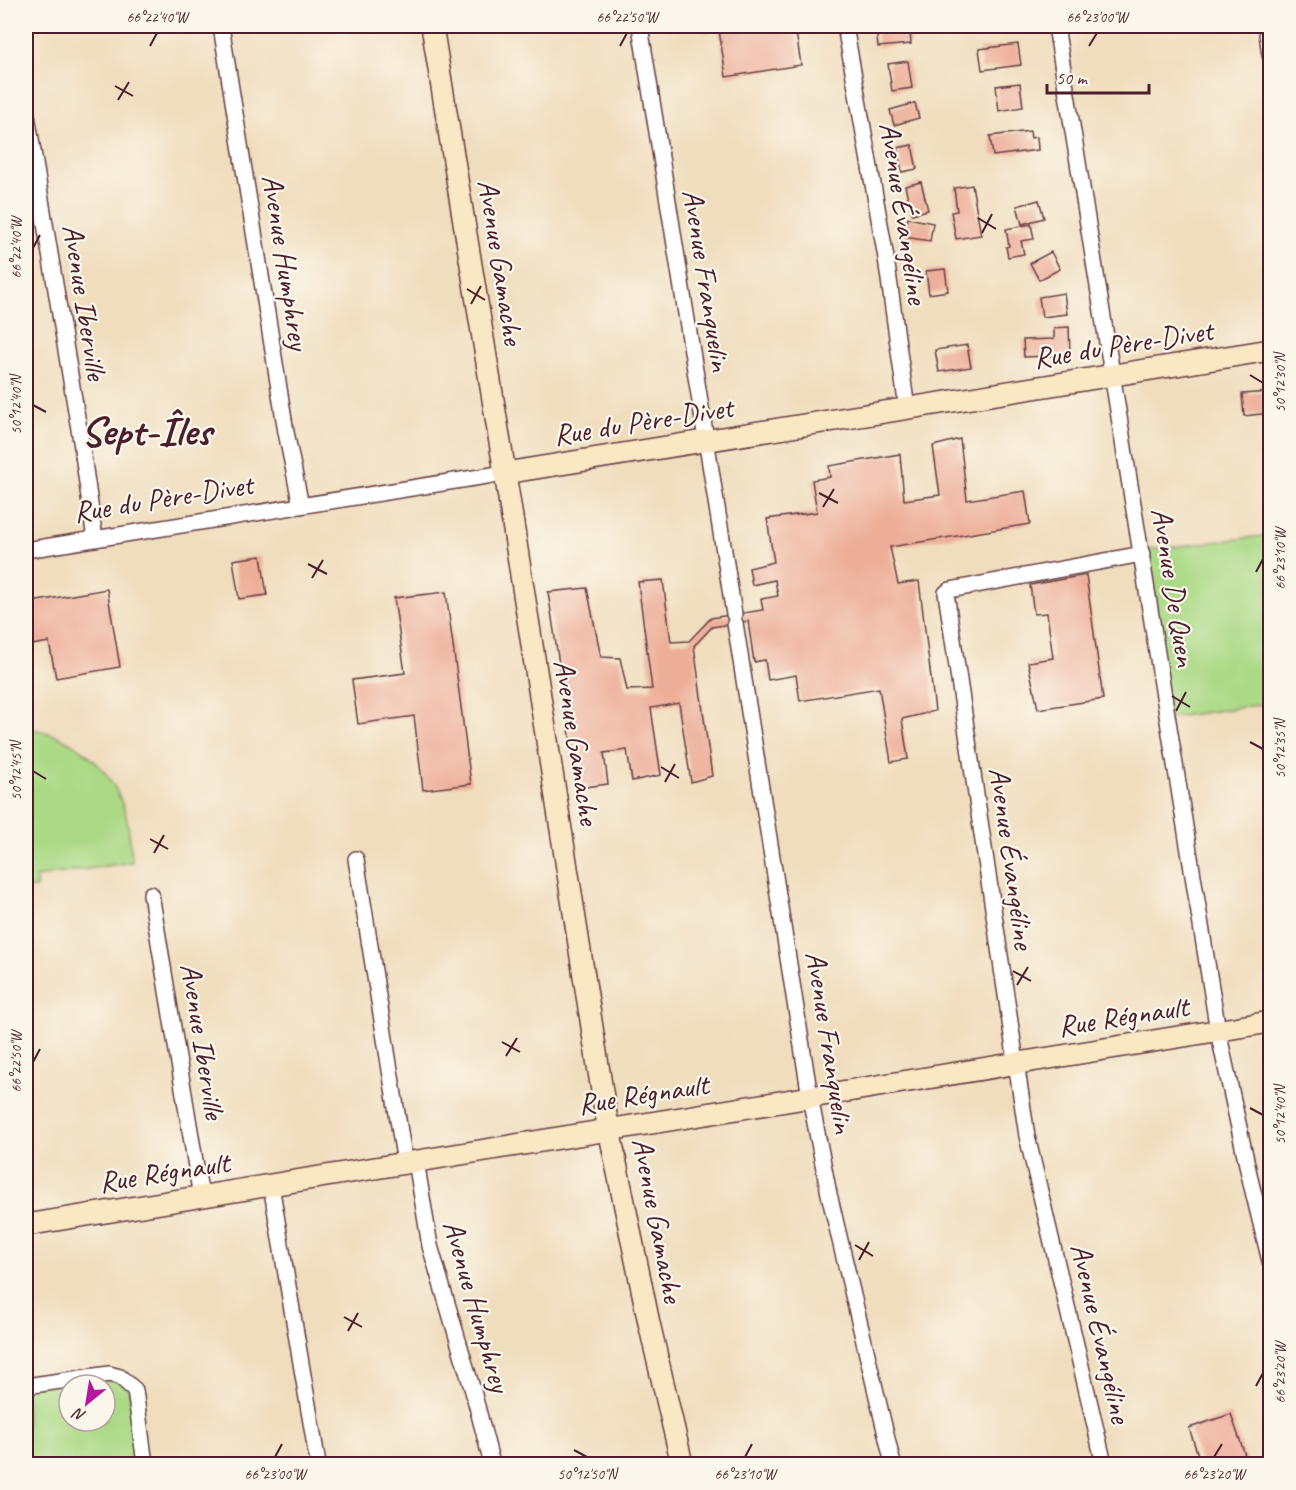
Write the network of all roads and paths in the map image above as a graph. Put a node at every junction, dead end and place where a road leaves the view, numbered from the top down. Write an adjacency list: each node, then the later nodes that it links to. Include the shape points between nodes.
1 (221, 26): 14 (street, Avenue Humphrey)
2 (432, 26): 13 (street, Avenue Gamache)
3 (640, 26): 12 (street, Avenue Franquelin)
4 (845, 26): 11 (street, Avenue Évangéline, via 886,258)
5 (1056, 26): 10 (street, Avenue De Quen)
6 (1266, 26): 7 (street)
7 (1270, 55)
8 (26, 109): 15 (street, Avenue Iberville)
9 (1270, 350): 10 (street, Rue du Père-Divet)
10 (1113, 375): 11 (street, Rue du Père-Divet); 17 (street, Avenue De Quen)
11 (907, 409): 12 (street, Rue du Père-Divet)
12 (706, 441): 13 (street, Rue du Père-Divet); 23 (street, Avenue Franquelin)
13 (505, 473): 14 (street, Rue du Père-Divet); 24 (street, Avenue Gamache)
14 (301, 506): 15 (street, Rue du Père-Divet)
15 (95, 539): 16 (street, Rue du Père-Divet)
16 (26, 550)
17 (1142, 554): 21 (street, Avenue De Quen); 22 (street, Avenue Évangéline, via 946,593)
18 (356, 860): 25 (street, Avenue Humphrey)
19 (151, 894): 27 (street, Avenue Iberville)
20 (1270, 1022): 21 (street, Rue Régnault)
21 (1218, 1031): 22 (street, Rue Régnault); 29 (street, Avenue De Quen)
22 (1016, 1064): 23 (street, Rue Régnault); 36 (street, Avenue Évangéline, via 1027,1136)
23 (810, 1097): 24 (street, Rue Régnault); 35 (street, Avenue Franquelin)
24 (610, 1130): 25 (street, Rue Régnault); 34 (street, Avenue Gamache)
25 (410, 1162): 26 (street, Rue Régnault); 33 (street, Avenue Humphrey)
26 (271, 1185): 27 (street, Rue Régnault); 32 (street)
27 (201, 1197): 28 (street, Rue Régnault)
28 (26, 1225)
29 (1270, 1261)
30 (26, 1386): 31 (street, via 109,1374 120,1377 135,1390)
31 (145, 1464)
32 (318, 1464)
33 (492, 1464)
34 (682, 1464)
35 (893, 1464)
36 (1104, 1464)

